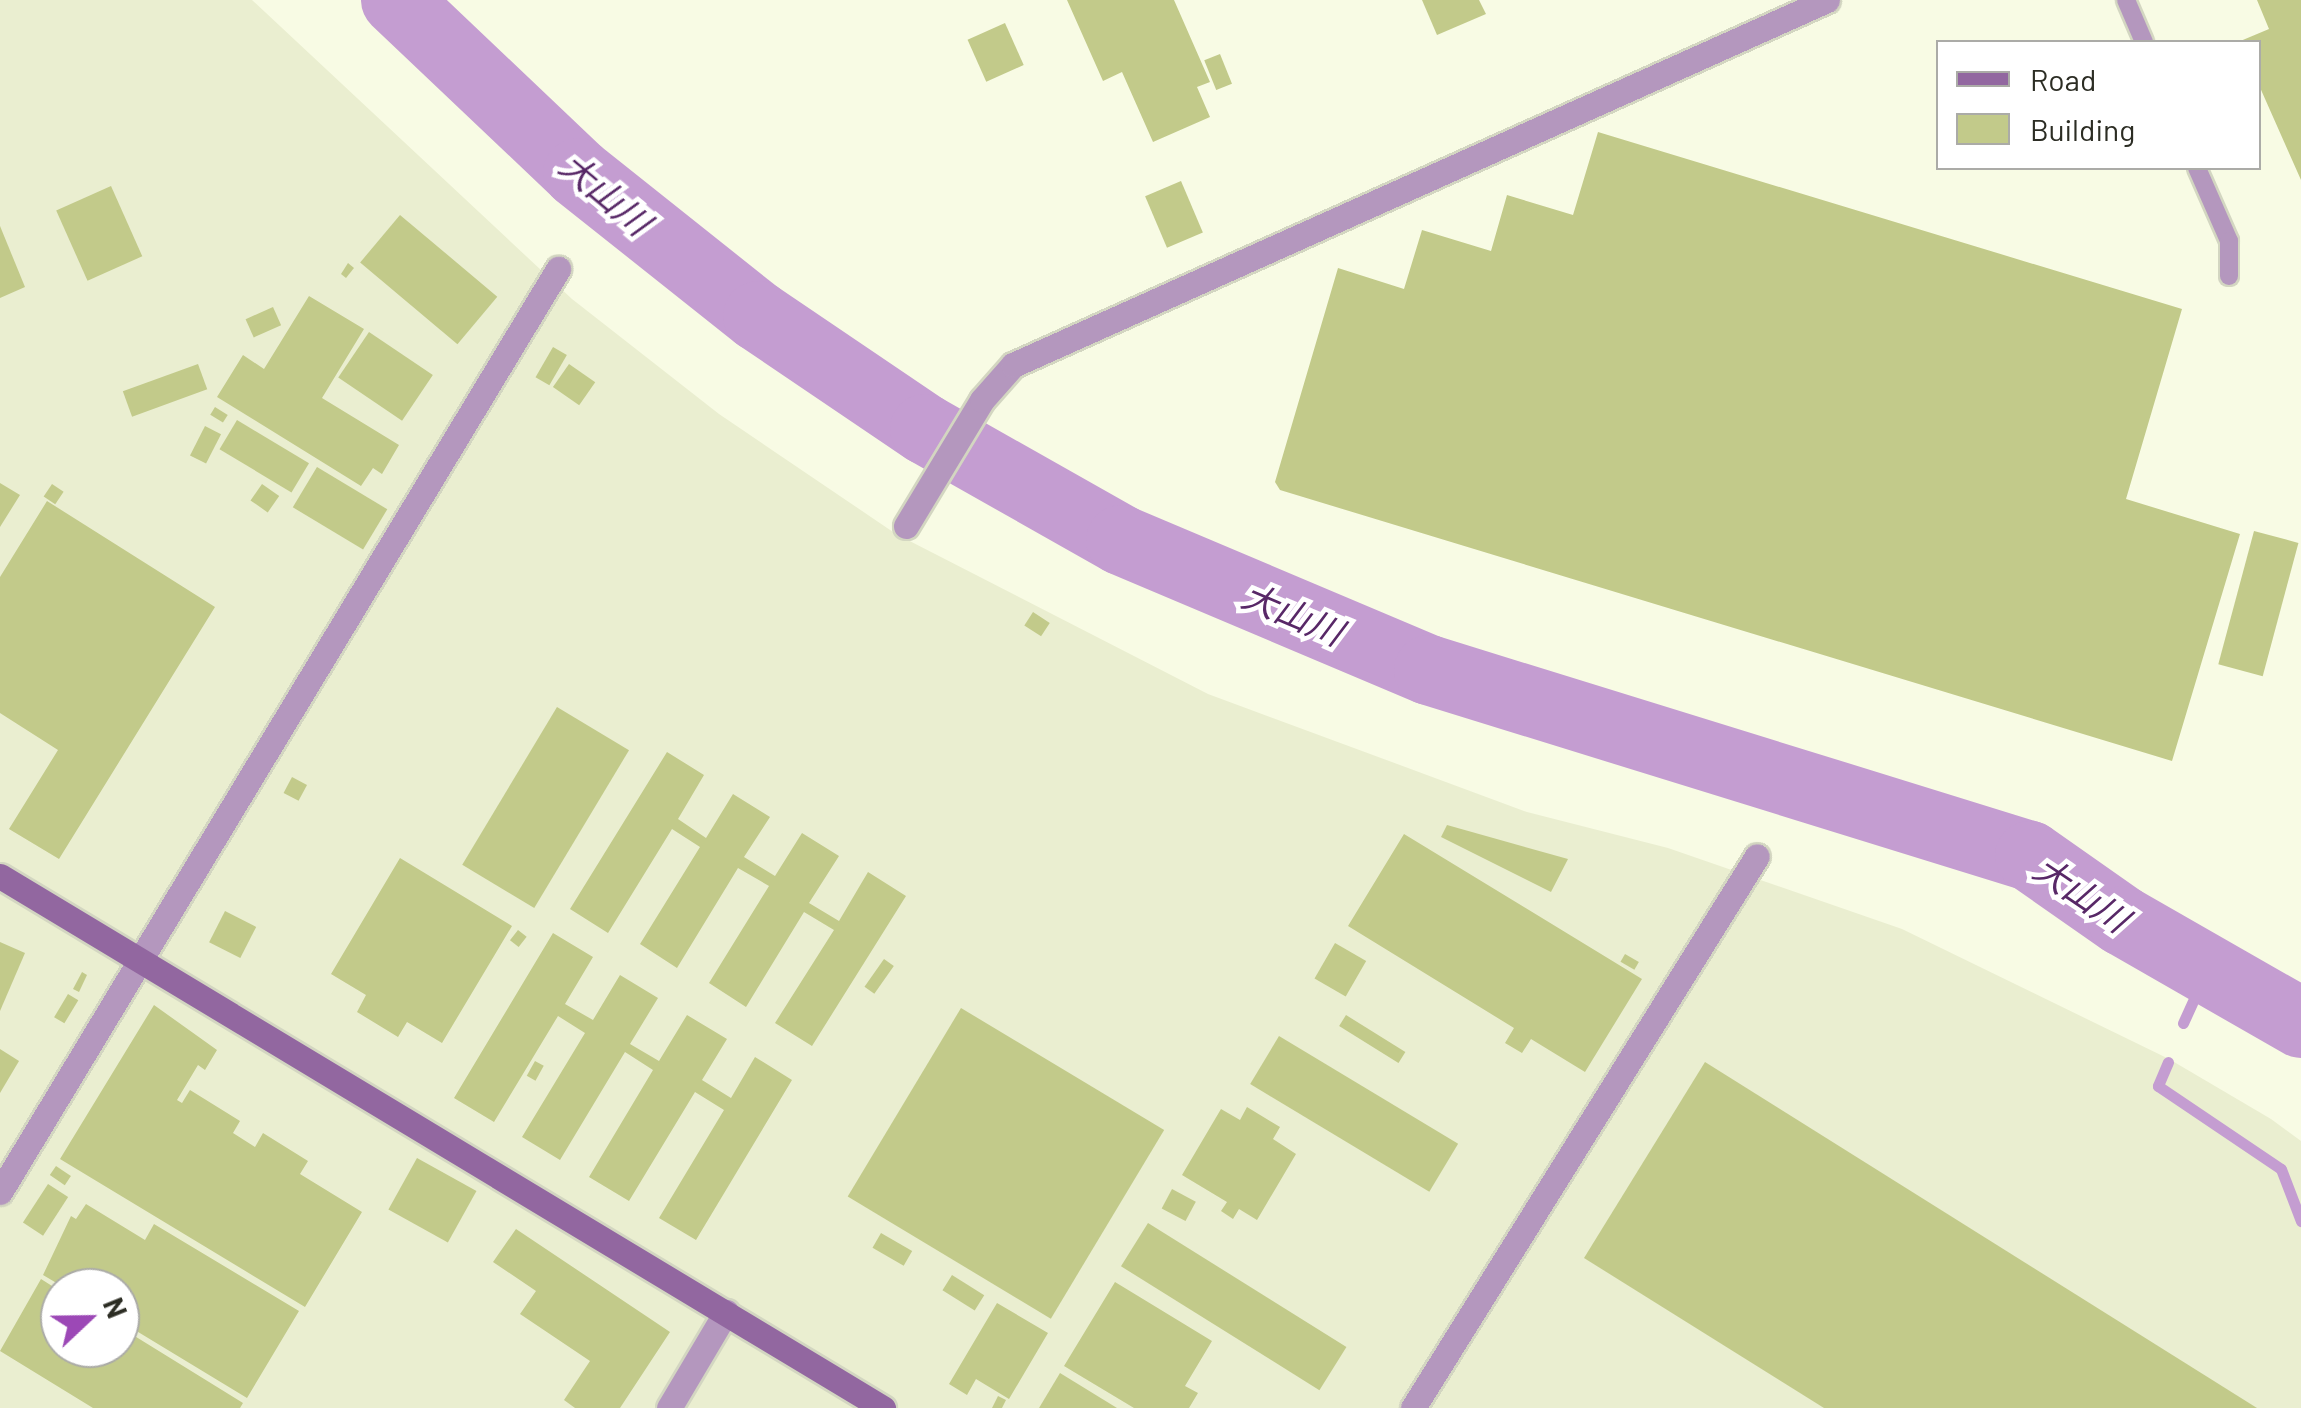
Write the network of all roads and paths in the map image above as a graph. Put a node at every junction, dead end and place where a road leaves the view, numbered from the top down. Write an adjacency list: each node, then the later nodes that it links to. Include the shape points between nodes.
1 (1827, 0): 7 (street, via 1014,365 982,400)
2 (2126, 0): 3 (lane)
3 (2143, 40)
4 (2198, 170): 6 (lane, via 2228,241)
5 (558, 269): 10 (street)
6 (2229, 276)
7 (906, 526)
8 (1757, 856): 15 (street)
9 (0, 876): 10 (street)
10 (140, 965): 11 (street); 12 (street)
11 (0, 1192)
12 (726, 1312): 13 (street); 14 (street)
13 (668, 1408)
14 (883, 1408)
15 (1412, 1408)

